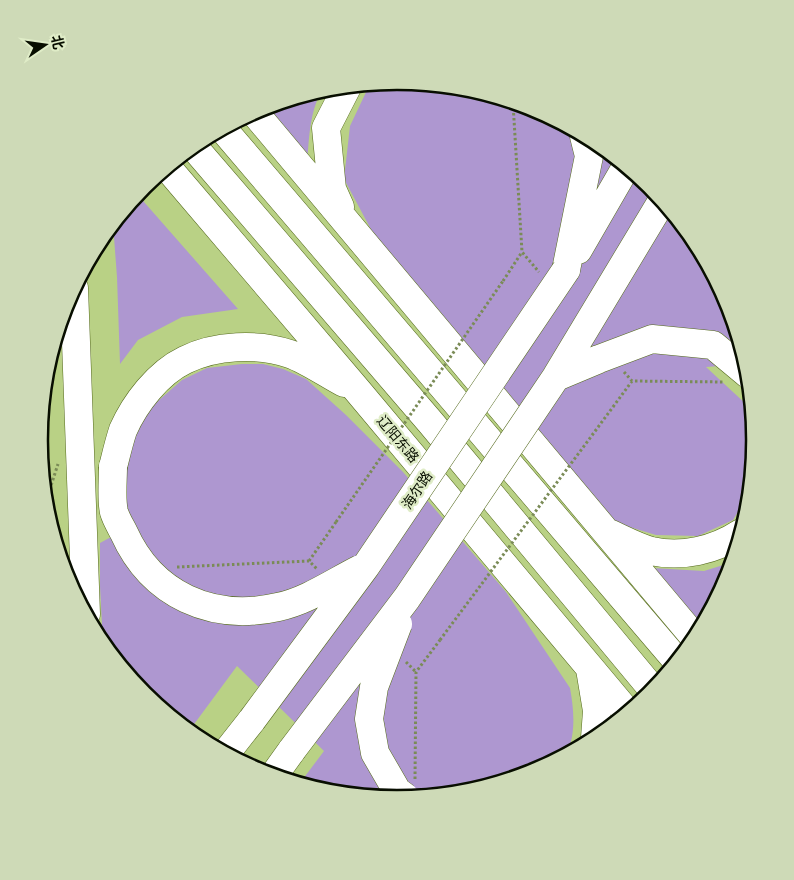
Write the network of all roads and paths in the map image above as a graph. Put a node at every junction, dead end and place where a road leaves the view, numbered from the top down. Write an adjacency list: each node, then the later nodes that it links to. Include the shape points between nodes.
1 (343, 94): 10 (main road, via 326,128 332,189)
2 (513, 111): 18 (path, bridge, via 522,252)
3 (260, 119): 10 (main road)
4 (227, 134): 25 (main road)
5 (587, 146): 11 (main road, via 589,156)
6 (198, 152): 29 (main road, via 431,423)
7 (172, 173): 15 (main road, 辽阳东路)
8 (622, 173): 11 (main road, 海尔路)
9 (658, 208): 13 (main road, bridge)
10 (347, 222): 16 (main road)
11 (566, 270): 19 (main road, 海尔路, bridge)
12 (75, 305): 22 (main road)
13 (556, 377): 14 (main road, bridge, via 652,339 714,345); 23 (main road, bridge)
14 (740, 378): 28 (path, bridge, via 632,381)
15 (357, 390): 19 (main road, bridge, via 290,354 232,348 185,360 160,377 139,402 123,430 113,467 114,512 132,552 157,580 204,606 232,612 280,607); 27 (main road, 辽阳东路)
16 (608, 534): 17 (main road, via 651,551 682,554 713,548); 24 (main road)
17 (733, 537)
18 (309, 561): 20 (path); 21 (path)
19 (366, 566): 32 (main road, 海尔路, bridge)
20 (174, 567)
21 (322, 575)
22 (85, 598)
23 (407, 598): 33 (main road, bridge); 35 (main road, bridge, via 374,687 370,719 375,753)
24 (690, 632)
25 (672, 656)
26 (403, 658): 28 (path)
27 (590, 668): 30 (main road, 辽阳东路); 31 (main road, via 598,711)
28 (416, 672): 34 (path)
29 (647, 683)
30 (623, 706)
31 (596, 727)
32 (231, 747)
33 (279, 769)
34 (410, 789)
35 (396, 790)

